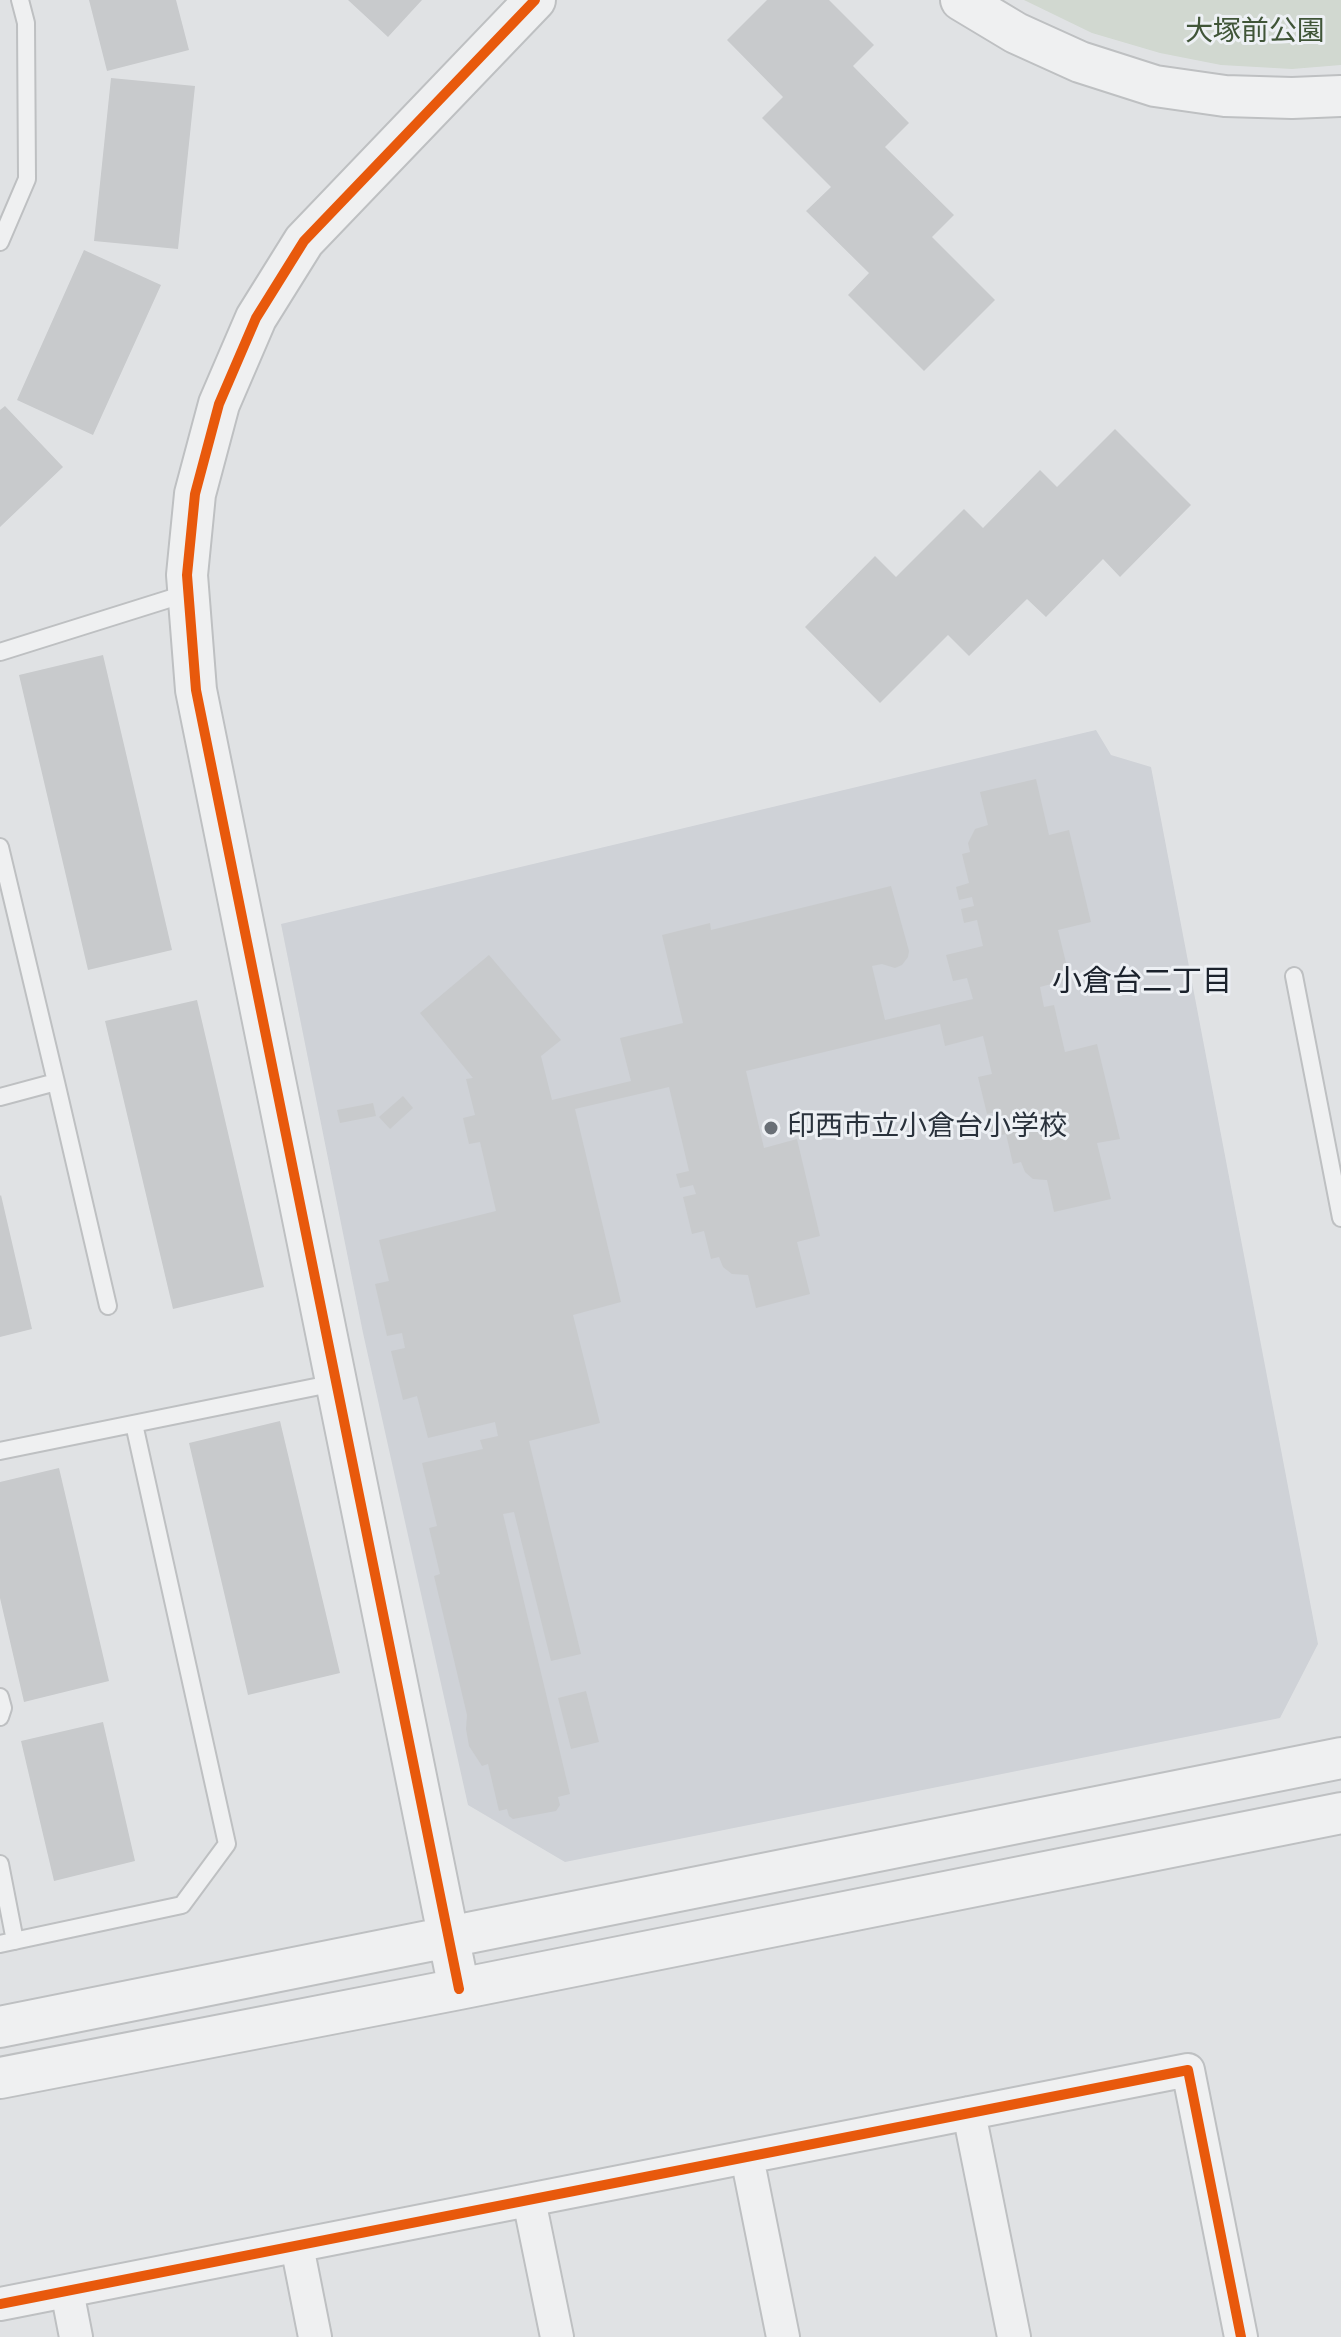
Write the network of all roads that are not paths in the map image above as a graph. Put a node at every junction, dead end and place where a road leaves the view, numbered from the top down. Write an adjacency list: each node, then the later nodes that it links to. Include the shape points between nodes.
1 (20, 0): 5 (lane, via 26,23 27,179)
2 (535, 0): 6 (street, via 304,241 256,318 219,404 195,494)
3 (961, 0): 4 (street, via 1080,62 1155,86 1225,96)
4 (1341, 96)
5 (0, 242)
6 (188, 593): 7 (lane); 14 (street, via 196,690)
7 (0, 652)
8 (0, 847): 10 (lane)
9 (1294, 976): 12 (lane)
10 (56, 1082): 11 (lane); 13 (lane)
11 (0, 1097)
12 (1341, 1218)
13 (108, 1306)
14 (336, 1383): 15 (lane); 22 (street)
15 (134, 1424): 16 (lane); 23 (lane, via 227,1844 182,1905)
16 (0, 1451)
17 (0, 1697): 18 (lane)
18 (0, 1717)
19 (1341, 1758): 22 (street)
20 (1341, 1813): 24 (street)
21 (0, 1864): 23 (lane)
22 (448, 1937): 24 (street); 25 (street)
23 (8, 1942)
24 (459, 1989): 26 (street)
25 (0, 2027)
26 (0, 2078)
27 (969, 2113): 28 (street); 37 (street); 38 (street, via 1188,2070)
28 (747, 2157): 29 (street); 36 (street)
29 (529, 2200): 30 (street); 35 (street)
30 (297, 2246): 31 (street); 34 (street)
31 (67, 2291): 32 (street); 33 (street)
32 (0, 2304)
33 (76, 2337)
34 (315, 2337)
35 (557, 2337)
36 (783, 2337)
37 (1014, 2337)
38 (1241, 2337)

